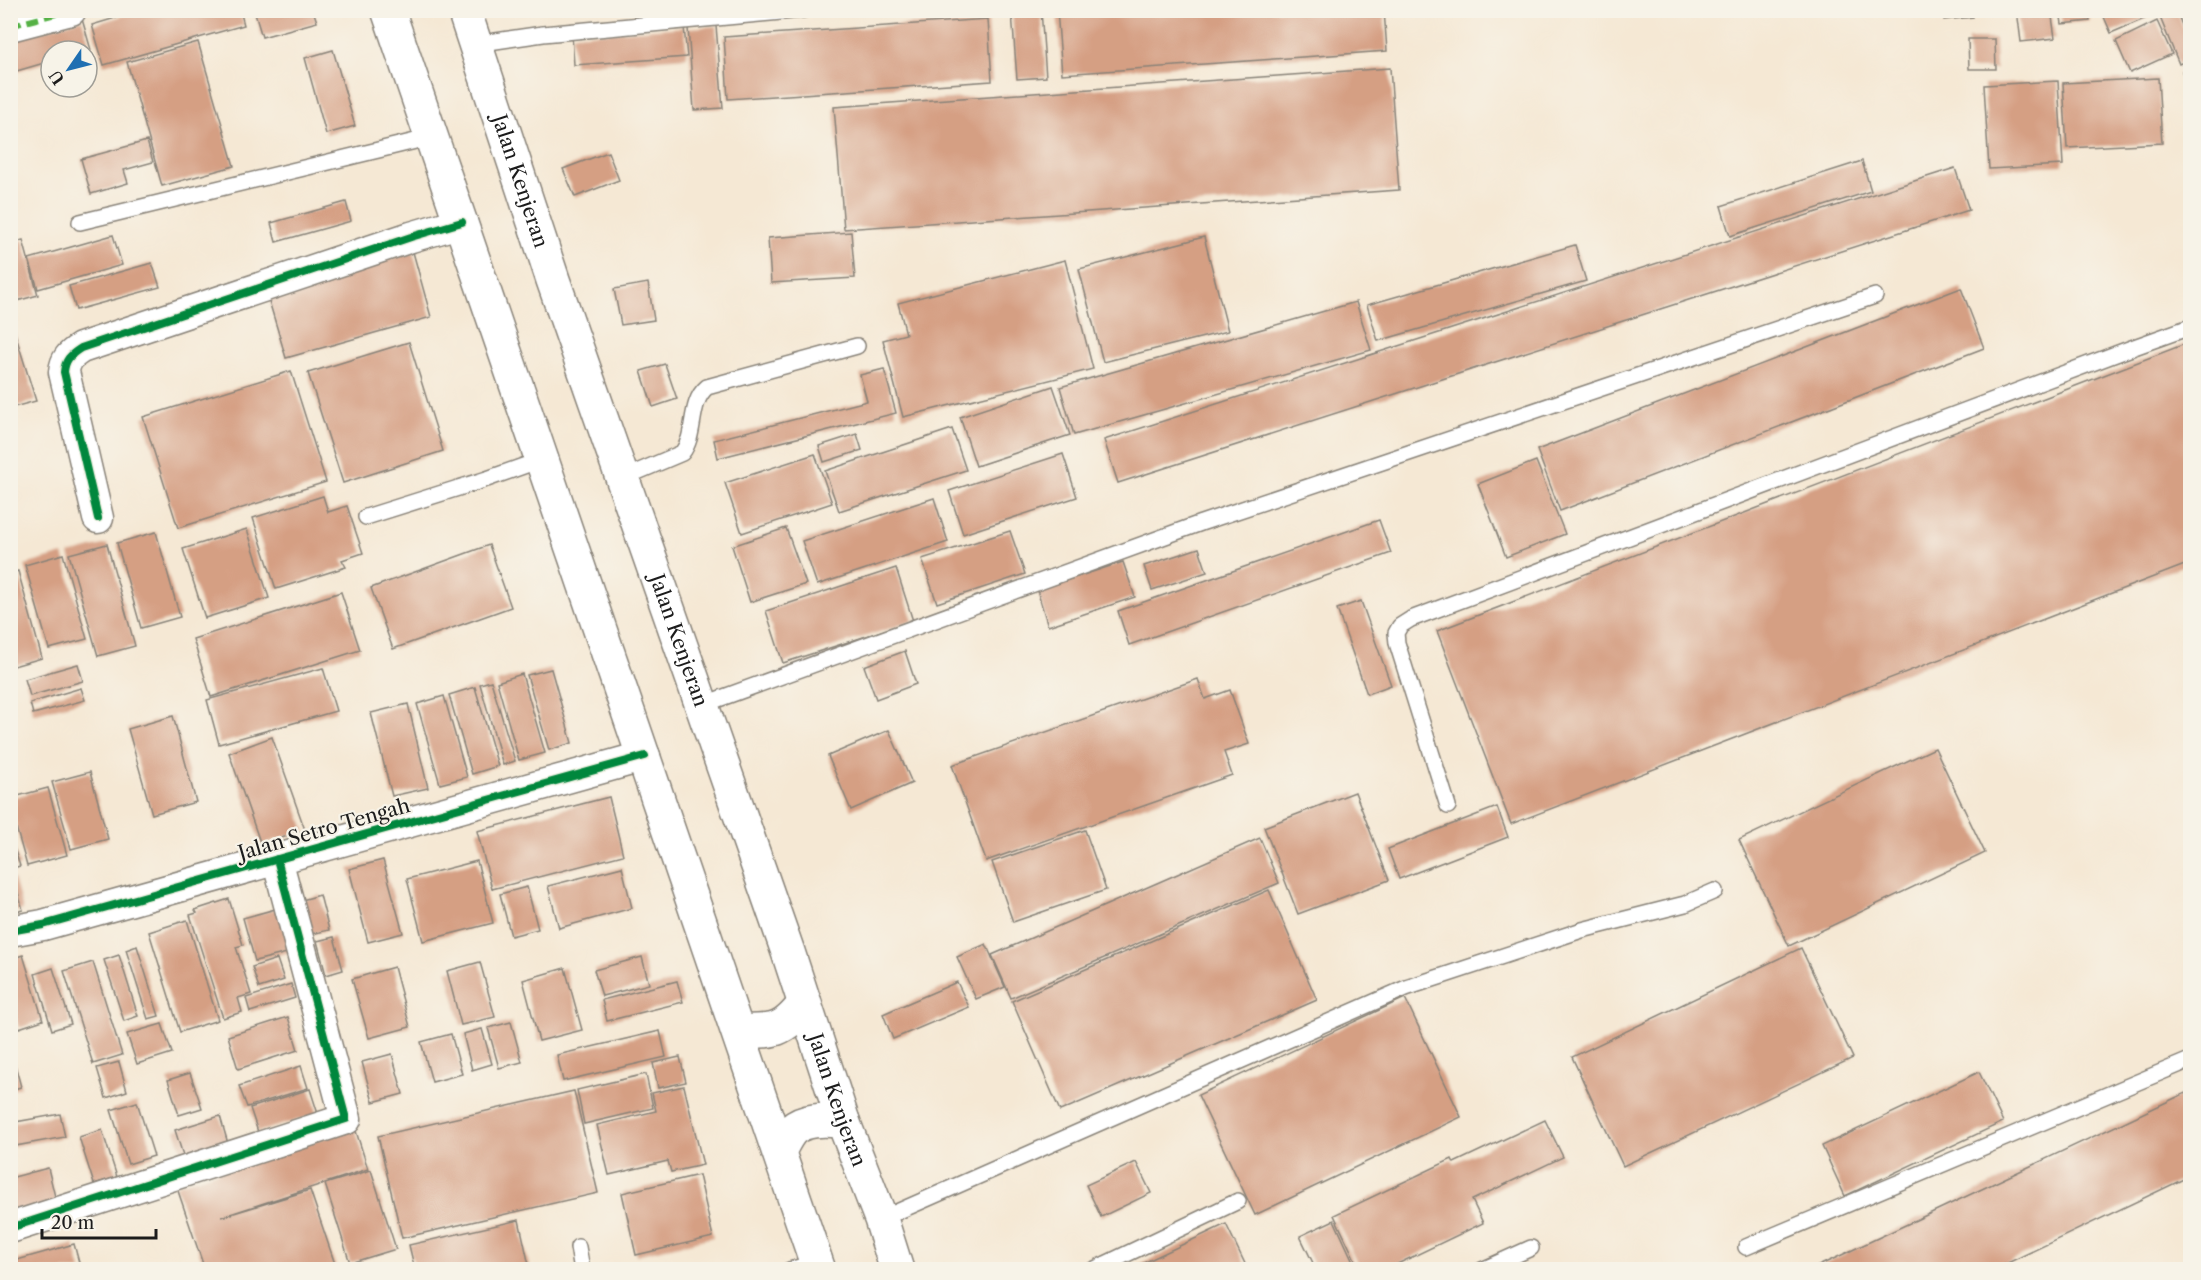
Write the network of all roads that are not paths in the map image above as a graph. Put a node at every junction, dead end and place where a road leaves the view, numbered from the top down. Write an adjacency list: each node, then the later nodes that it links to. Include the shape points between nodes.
1 (71, 10): 5 (street)
2 (388, 10): 7 (main road)
3 (464, 10): 6 (main road, Jalan Kenjeran)
4 (803, 10): 6 (lane)
5 (10, 26)
6 (475, 44): 14 (main road, Jalan Kenjeran)
7 (432, 137): 8 (lane); 9 (main road)
8 (80, 222)
9 (462, 222): 13 (main road); 16 (street, via 81,348 71,355 64,372)
10 (1875, 296): 17 (lane, via 1201,523)
11 (2190, 327): 19 (lane, via 1411,619 1396,633 1397,643)
12 (857, 346): 14 (lane, via 707,387 699,395 689,441 682,453)
13 (543, 459): 15 (lane); 18 (main road)
14 (623, 478): 17 (main road, Jalan Kenjeran)
15 (366, 516)
16 (98, 518)
17 (702, 705): 23 (main road, Jalan Kenjeran)
18 (645, 756): 20 (street, Jalan Setro Tengah); 24 (main road)
19 (1448, 806)
20 (277, 859): 22 (street, Jalan Setro Tengah); 30 (street, via 346,1119)
21 (1715, 891): 29 (lane, via 1684,904 1582,930 1406,988)
22 (10, 931)
23 (805, 1003): 24 (main road, via 783,1026); 26 (main road, Jalan Kenjeran)
24 (738, 1031): 27 (main road)
25 (2190, 1060): 31 (lane)
26 (843, 1121): 27 (main road, via 823,1119 803,1124 792,1131); 29 (main road, Jalan Kenjeran)
27 (779, 1150): 34 (main road)
28 (1238, 1201): 37 (lane)
29 (881, 1219): 36 (main road, Jalan Kenjeran)
30 (10, 1228)
31 (1746, 1246)
32 (578, 1247): 35 (lane)
33 (1531, 1248): 38 (lane)
34 (809, 1267)
35 (582, 1269)
36 (897, 1269)
37 (1093, 1269)
38 (1482, 1269)

